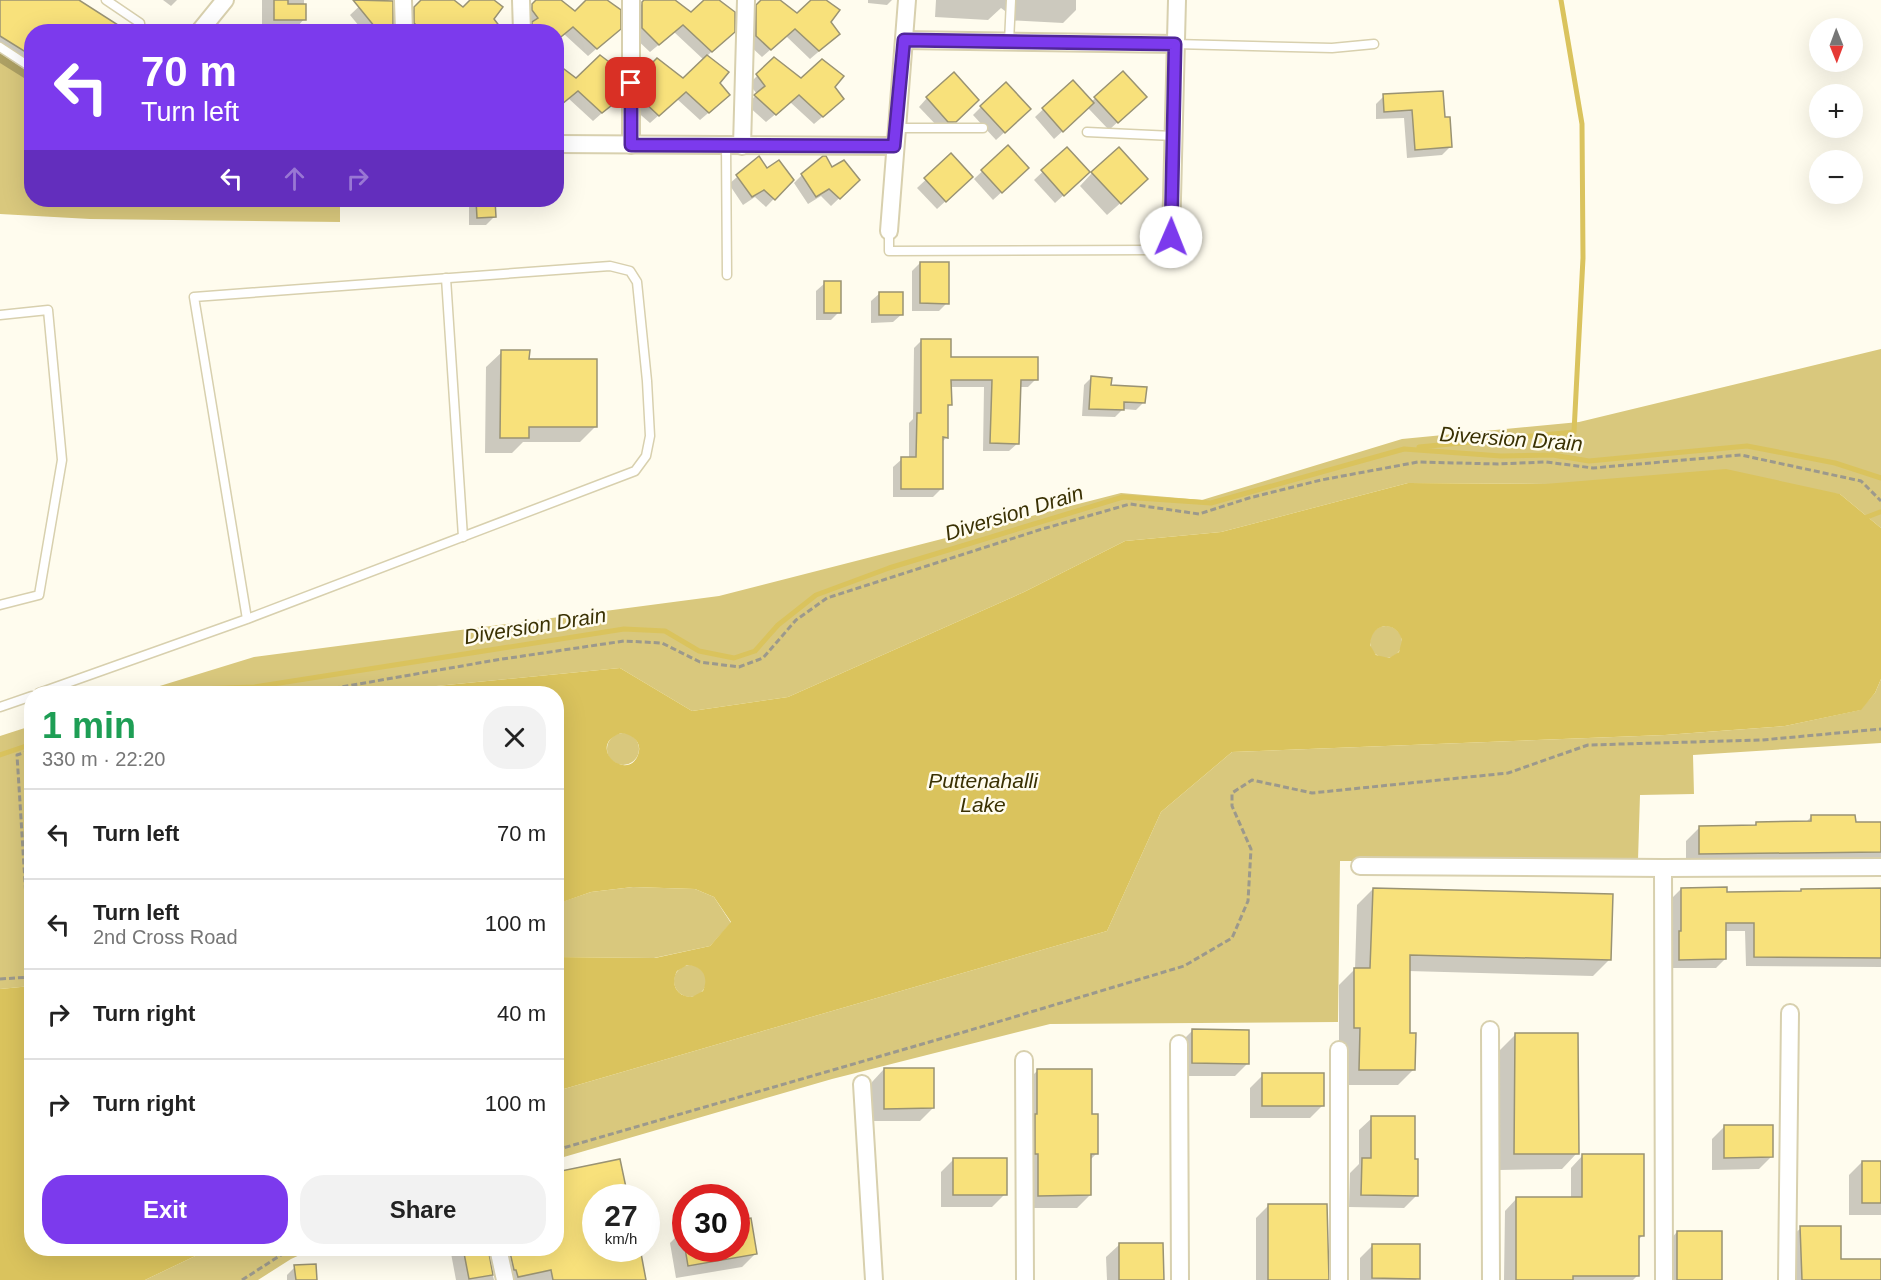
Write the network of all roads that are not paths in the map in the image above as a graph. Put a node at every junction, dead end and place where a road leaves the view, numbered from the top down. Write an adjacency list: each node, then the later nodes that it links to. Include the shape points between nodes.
1 (106, 0): 10 (lane)
2 (225, 0): 11 (street)
3 (403, 0): 12 (street)
4 (522, 0): 13 (street)
5 (631, 0): 25 (street)
6 (746, 0): 26 (street)
7 (907, 0): 14 (street)
8 (1011, 0): 15 (lane)
9 (1176, 0): 16 (street)
10 (140, 24)
11 (206, 24)
12 (404, 24)
13 (522, 24)
14 (904, 40): 15 (street); 20 (street)
15 (1009, 42): 16 (street)
16 (1175, 44): 17 (lane, via 1332,48); 23 (street)
17 (1374, 44)
18 (0, 47): 19 (lane)
19 (24, 63)
20 (896, 128): 21 (lane); 27 (street)
21 (983, 128)
22 (1087, 132): 23 (lane)
23 (1173, 136): 29 (street)
24 (564, 144): 25 (street)
25 (631, 145): 26 (street)
26 (734, 146): 27 (street); 31 (lane)
27 (894, 146): 28 (street)
28 (889, 231): 30 (lane, via 889,251)
29 (1171, 237)
30 (1150, 250)
31 (727, 275)
32 (446, 278): 34 (lane); 34 (lane, via 610,266 630,271 637,282 647,381 650,436 646,456 635,471); 36 (lane, via 194,297)
33 (0, 315): 35 (lane, via 48,310 62,460 39,595)
34 (463, 537): 36 (lane)
35 (0, 605)
36 (247, 619): 37 (lane)
37 (59, 686)
38 (24, 699): 39 (lane)
39 (0, 707)
40 (1360, 866): 42 (street)
41 (1881, 867): 42 (street)
42 (1663, 868): 56 (street)
43 (1790, 1013): 57 (street)
44 (1490, 1030): 55 (street)
45 (1179, 1044): 53 (street)
46 (1339, 1050): 54 (street)
47 (1024, 1060): 52 (street)
48 (862, 1084): 51 (street)
49 (500, 1256): 50 (street)
50 (505, 1280)
51 (874, 1280)
52 (1025, 1280)
53 (1180, 1280)
54 (1339, 1280)
55 (1491, 1280)
56 (1664, 1280)
57 (1786, 1280)

